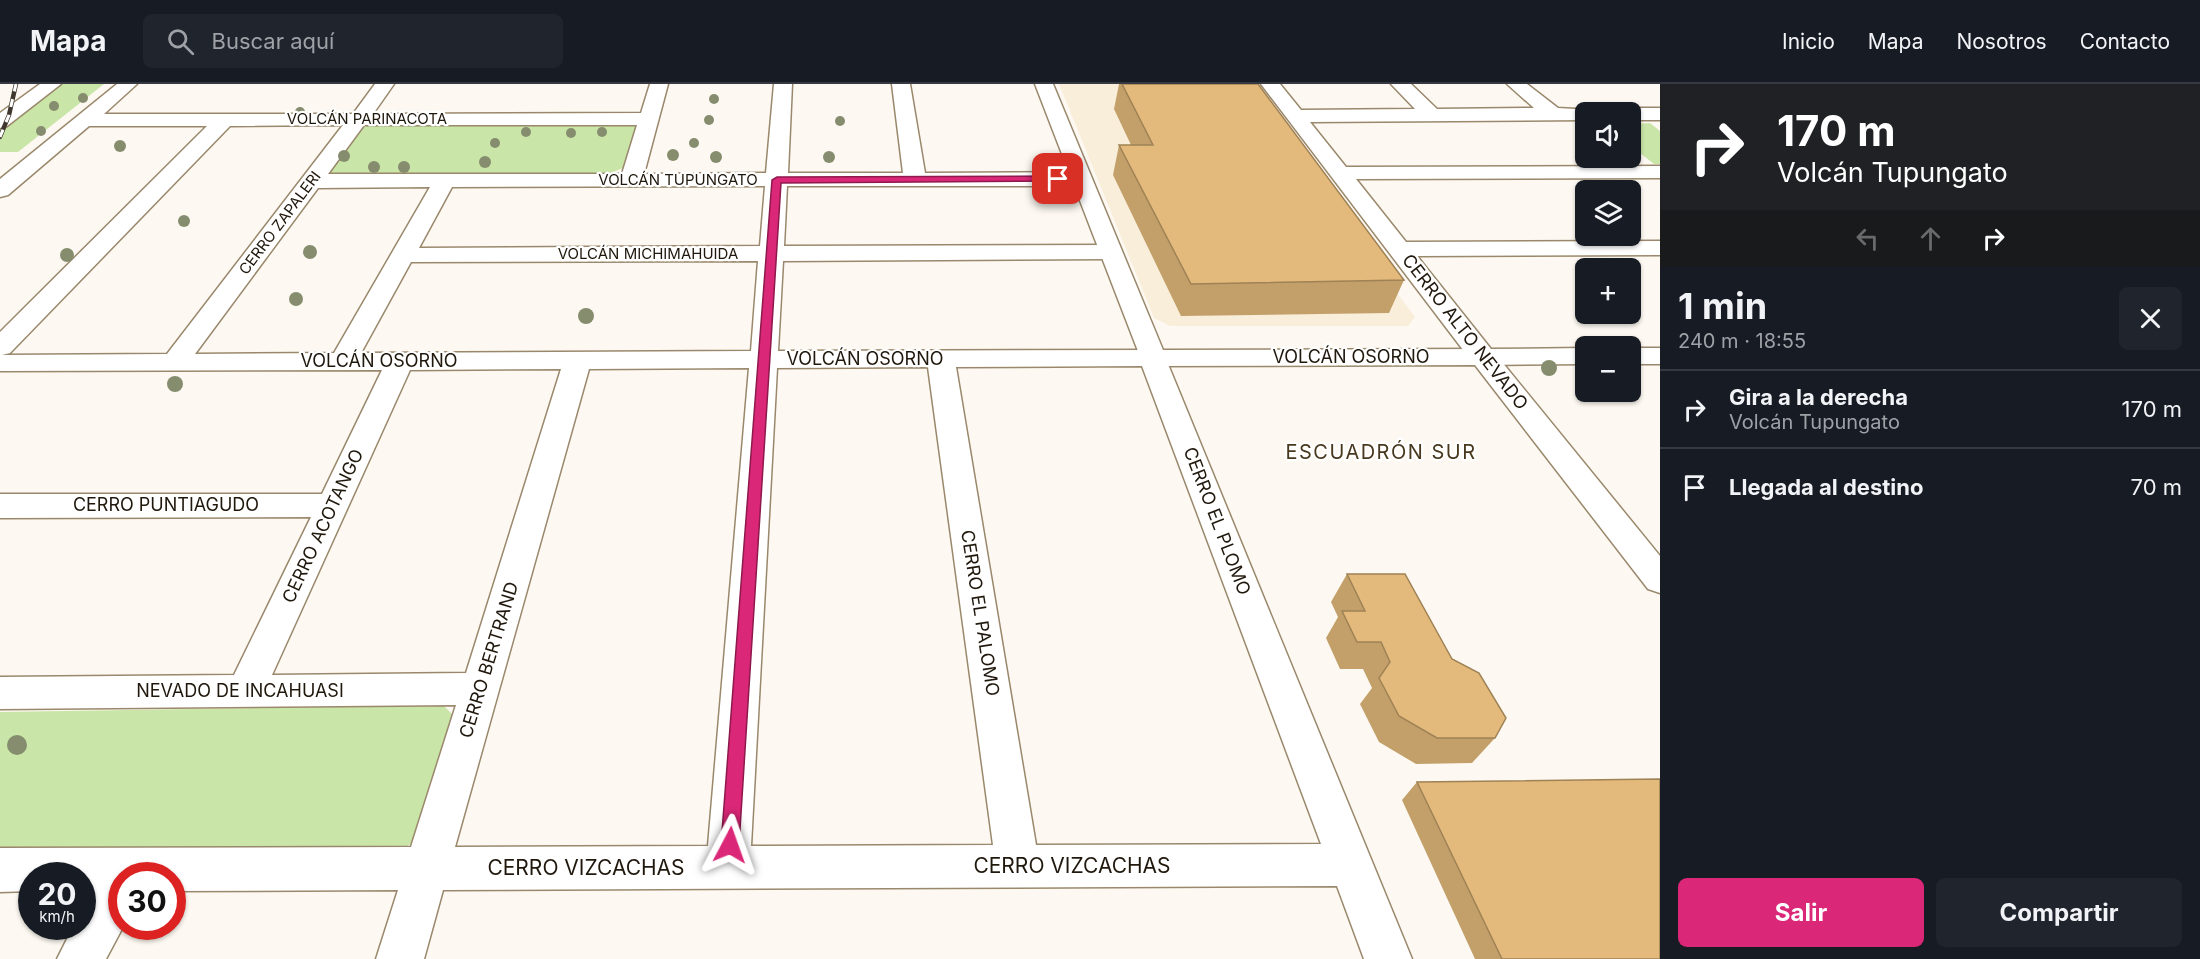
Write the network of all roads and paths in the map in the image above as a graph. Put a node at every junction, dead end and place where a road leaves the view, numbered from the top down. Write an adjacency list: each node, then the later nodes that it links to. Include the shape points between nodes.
1 (52, 84): 21 (street)
2 (128, 84): 18 (street)
3 (385, 84): 20 (street, CERRO ZAPALERI)
4 (659, 84): 17 (street)
5 (783, 84): 26 (street)
6 (901, 84): 27 (street)
7 (1044, 84): 24 (street, CERRO EL PLOMO)
8 (1270, 84): 16 (street, CERRO ALTO NEVADO)
9 (1400, 84): 13 (street)
10 (1516, 84): 14 (street)
11 (1575, 114): 14 (street)
12 (1641, 114): 15 (street)
13 (1432, 115): 14 (street); 16 (street)
14 (1554, 115)
15 (1659, 115)
16 (1295, 116): 23 (street, CERRO ALTO NEVADO)
17 (649, 119): 20 (street, VOLCÁN PARINACOTA); 25 (street)
18 (85, 120): 19 (street, VOLCÁN PARINACOTA); 30 (street)
19 (224, 120): 20 (street, VOLCÁN PARINACOTA); 36 (street)
20 (358, 120): 28 (street, CERRO ZAPALERI)
21 (0, 122)
22 (1660, 172): 23 (street)
23 (1340, 173): 32 (street, CERRO ALTO NEVADO)
24 (1081, 179): 27 (street, VOLCÁN TUPUNGATO); 33 (street, CERRO EL PLOMO)
25 (631, 180): 26 (street, VOLCÁN TUPUNGATO); 29 (street, VOLCÁN TUPUNGATO)
26 (777, 180): 27 (street, VOLCÁN TUPUNGATO); 34 (street)
27 (915, 180)
28 (311, 181): 29 (street, VOLCÁN TUPUNGATO); 46 (street, CERRO ZAPALERI)
29 (444, 181): 35 (street)
30 (0, 190)
31 (1660, 248): 32 (street)
32 (1399, 249): 40 (street, CERRO ALTO NEVADO)
33 (1110, 252): 34 (street, VOLCÁN MICHIMAHUIDA); 41 (street, CERRO EL PLOMO)
34 (771, 253): 35 (street, VOLCÁN MICHIMAHUIDA); 44 (street)
35 (402, 255): 47 (street)
36 (0, 347)
37 (1575, 356): 40 (street, VOLCÁN OSORNO)
38 (1641, 356): 39 (street)
39 (1660, 356)
40 (1483, 357): 41 (street, VOLCÁN OSORNO); 51 (street, CERRO ALTO NEVADO)
41 (1153, 358): 42 (street, VOLCÁN OSORNO); 55 (street, CERRO EL PLOMO)
42 (941, 359): 44 (street, VOLCÁN OSORNO); 56 (street, CERRO EL PALOMO)
43 (578, 360): 44 (street, VOLCÁN OSORNO); 45 (street, VOLCÁN OSORNO); 52 (street, CERRO BERTRAND)
44 (764, 360): 57 (street)
45 (400, 361): 47 (street, VOLCÁN OSORNO); 49 (street, CERRO ACOTANGO)
46 (174, 362): 47 (street, VOLCÁN OSORNO); 48 (street, VOLCÁN OSORNO)
47 (342, 362)
48 (0, 363)
49 (332, 505): 50 (street, CERRO PUNTIAGUDO); 53 (street, CERRO ACOTANGO)
50 (0, 506)
51 (1660, 580)
52 (481, 688): 53 (street, NEVADO DE INCAHUASI); 58 (street, CERRO BERTRAND)
53 (245, 691): 54 (street, NEVADO DE INCAHUASI)
54 (0, 693)
55 (1352, 866): 56 (street, CERRO VIZCACHAS); 65 (street, CERRO EL PLOMO)
56 (1018, 867): 57 (street, CERRO VIZCACHAS)
57 (728, 868): 58 (street, CERRO VIZCACHAS)
58 (427, 869): 61 (street, CERRO VIZCACHAS); 64 (street, CERRO BERTRAND)
59 (0, 870): 60 (street, CERRO VIZCACHAS)
60 (108, 875)
61 (186, 875)
62 (108, 908): 63 (street)
63 (81, 959)
64 (400, 959)
65 (1388, 959)

